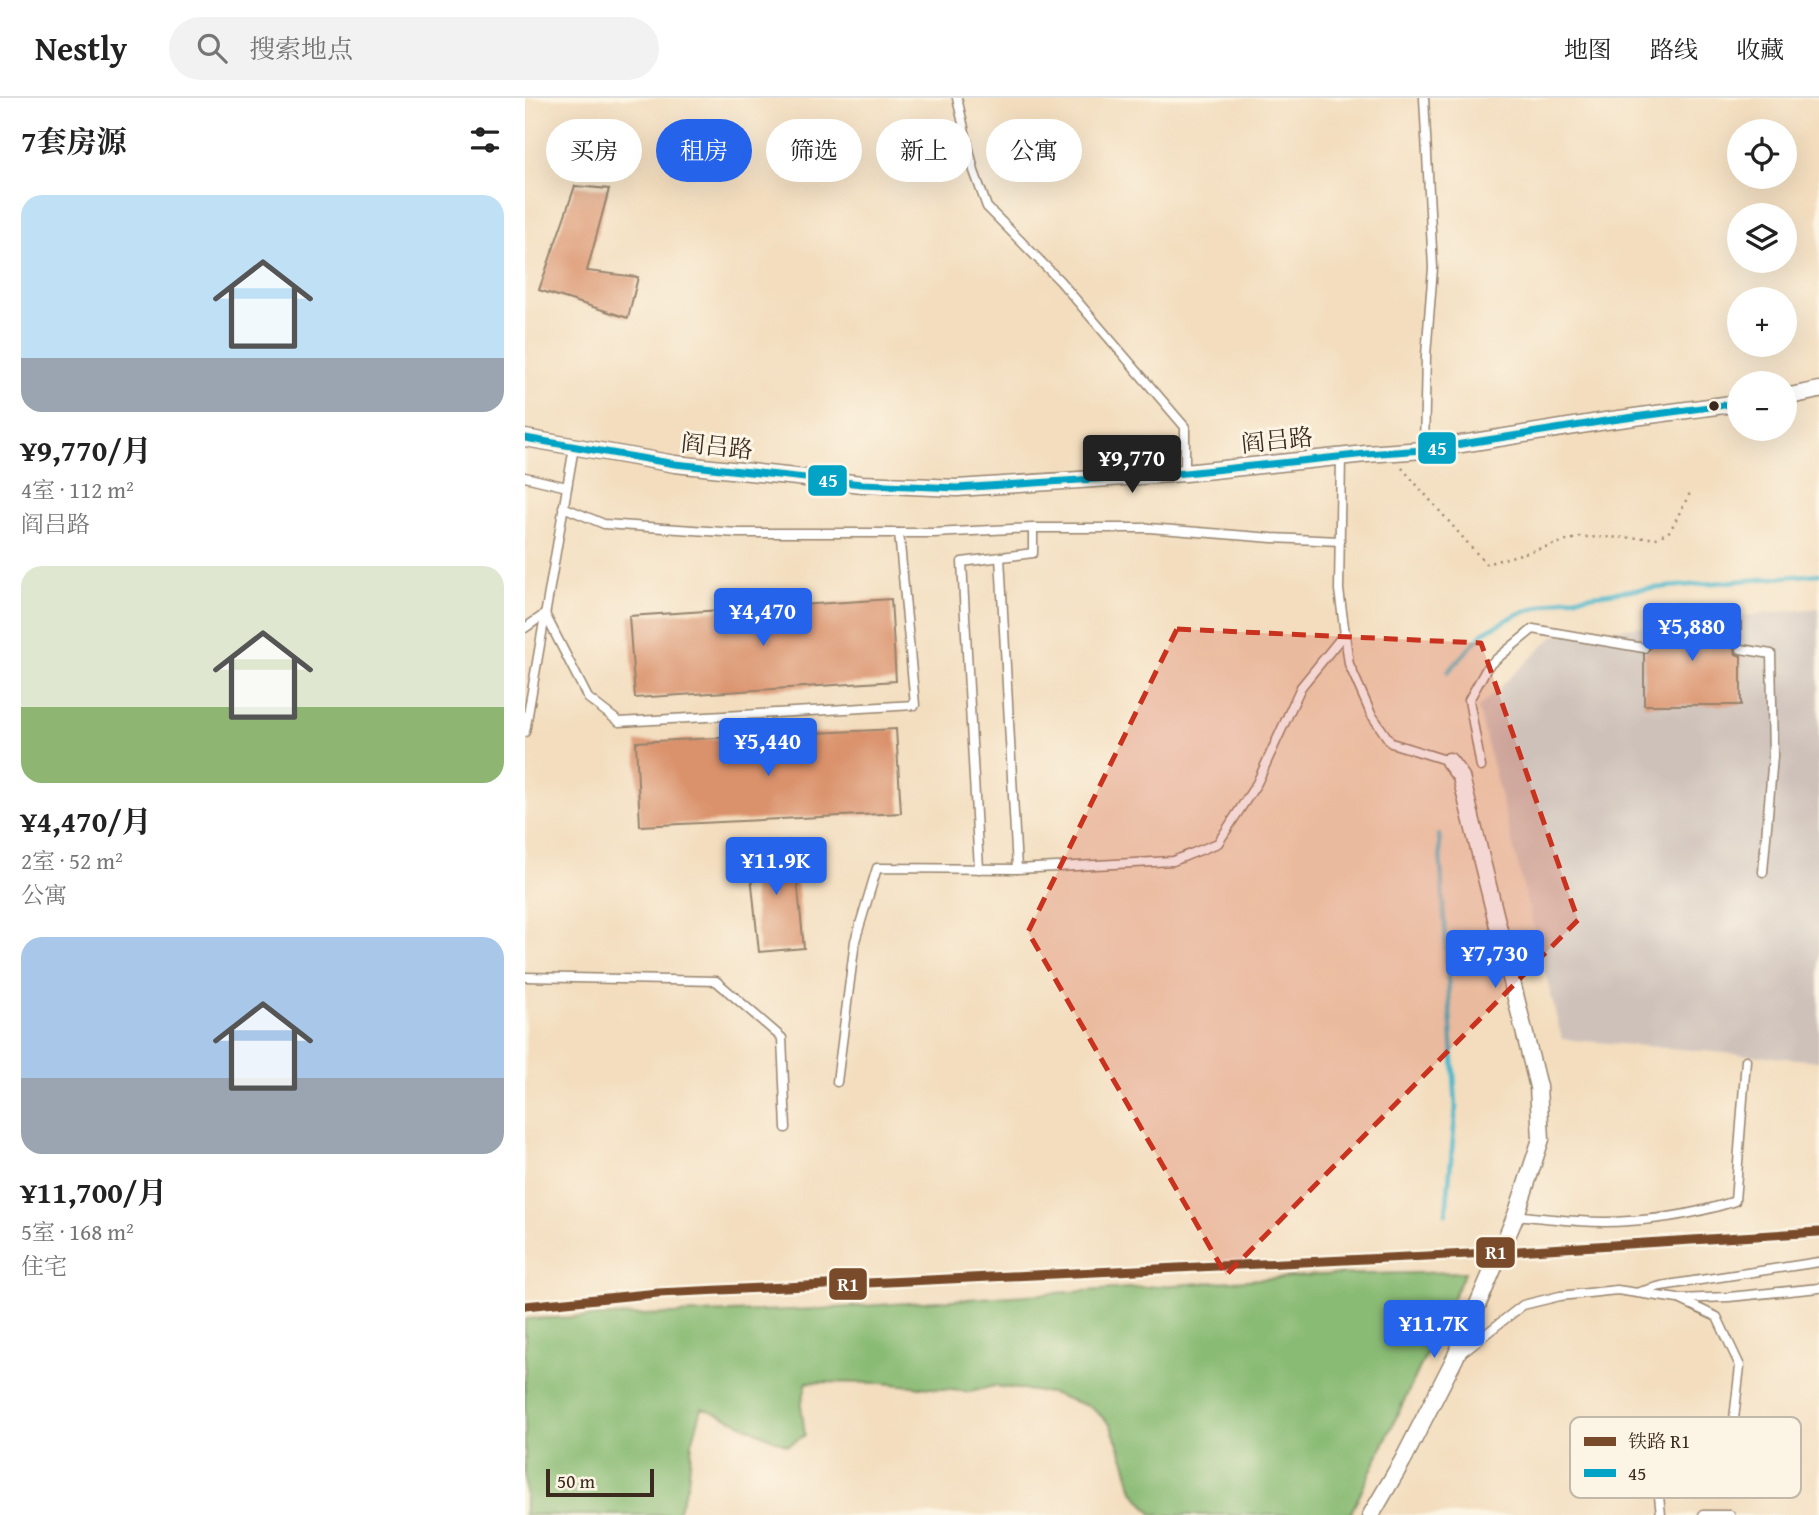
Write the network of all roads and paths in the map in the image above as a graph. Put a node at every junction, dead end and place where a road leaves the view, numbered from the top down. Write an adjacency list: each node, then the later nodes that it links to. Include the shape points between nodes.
1 (957, 98): 11 (lane, via 987,207 1060,281 1185,427)
2 (1424, 98): 8 (lane, via 1433,268)
3 (1819, 390): 4 (street)
4 (1797, 395)
5 (1727, 405): 8 (street, 阎吕路)
6 (525, 438): 7 (street, 阎吕路)
7 (574, 447): 11 (street, 阎吕路, via 675,464 862,484 957,488); 13 (lane)
8 (1424, 450): 9 (street, 阎吕路)
9 (1388, 452): 10 (street, 阎吕路); 14 (path, via 1486,564 1580,537 1656,538 1670,531)
10 (1341, 456): 11 (street, 阎吕路); 18 (lane)
11 (1185, 473)
12 (525, 477): 13 (lane)
13 (567, 487): 15 (lane)
14 (1690, 493)
15 (563, 507): 17 (lane, via 604,524 738,533); 20 (lane)
16 (1033, 528): 17 (lane); 18 (lane, via 1149,528); 19 (lane, via 1033,553)
17 (899, 533): 20 (lane, via 915,705 619,722 588,698)
18 (1340, 541): 22 (lane, via 1339,590)
19 (1000, 557): 28 (lane, via 962,562); 29 (lane)
20 (545, 614): 21 (lane); 25 (lane)
21 (525, 628)
22 (1345, 633): 26 (lane, via 1349,664 1371,714 1391,743); 29 (lane, via 1301,687 1257,783 1217,843 1173,861)
23 (1644, 648): 27 (lane, via 1533,629 1488,666 1469,701)
24 (1741, 649): 30 (lane, via 1772,654 1773,756)
25 (525, 732)
26 (1450, 761): 35 (street, via 1461,777 1538,1087 1541,1139)
27 (1481, 767)
28 (979, 869): 29 (lane); 33 (lane, via 877,868 855,941)
29 (1017, 869)
30 (1763, 872)
31 (525, 977): 34 (lane, via 716,981 782,1038)
32 (1746, 1060): 35 (lane, via 1735,1201 1708,1210 1629,1222)
33 (837, 1082)
34 (786, 1128)
35 (1516, 1215): 40 (street)
36 (1819, 1262): 38 (lane)
37 (1819, 1288): 39 (lane)
38 (1636, 1292): 39 (lane); 40 (lane, via 1560,1296 1523,1306)
39 (1678, 1299): 41 (lane, via 1717,1317 1740,1366)
40 (1455, 1358): 42 (street)
41 (1734, 1417)
42 (1371, 1515)
43 (1703, 1515): 44 (lane)
44 (1730, 1515)

